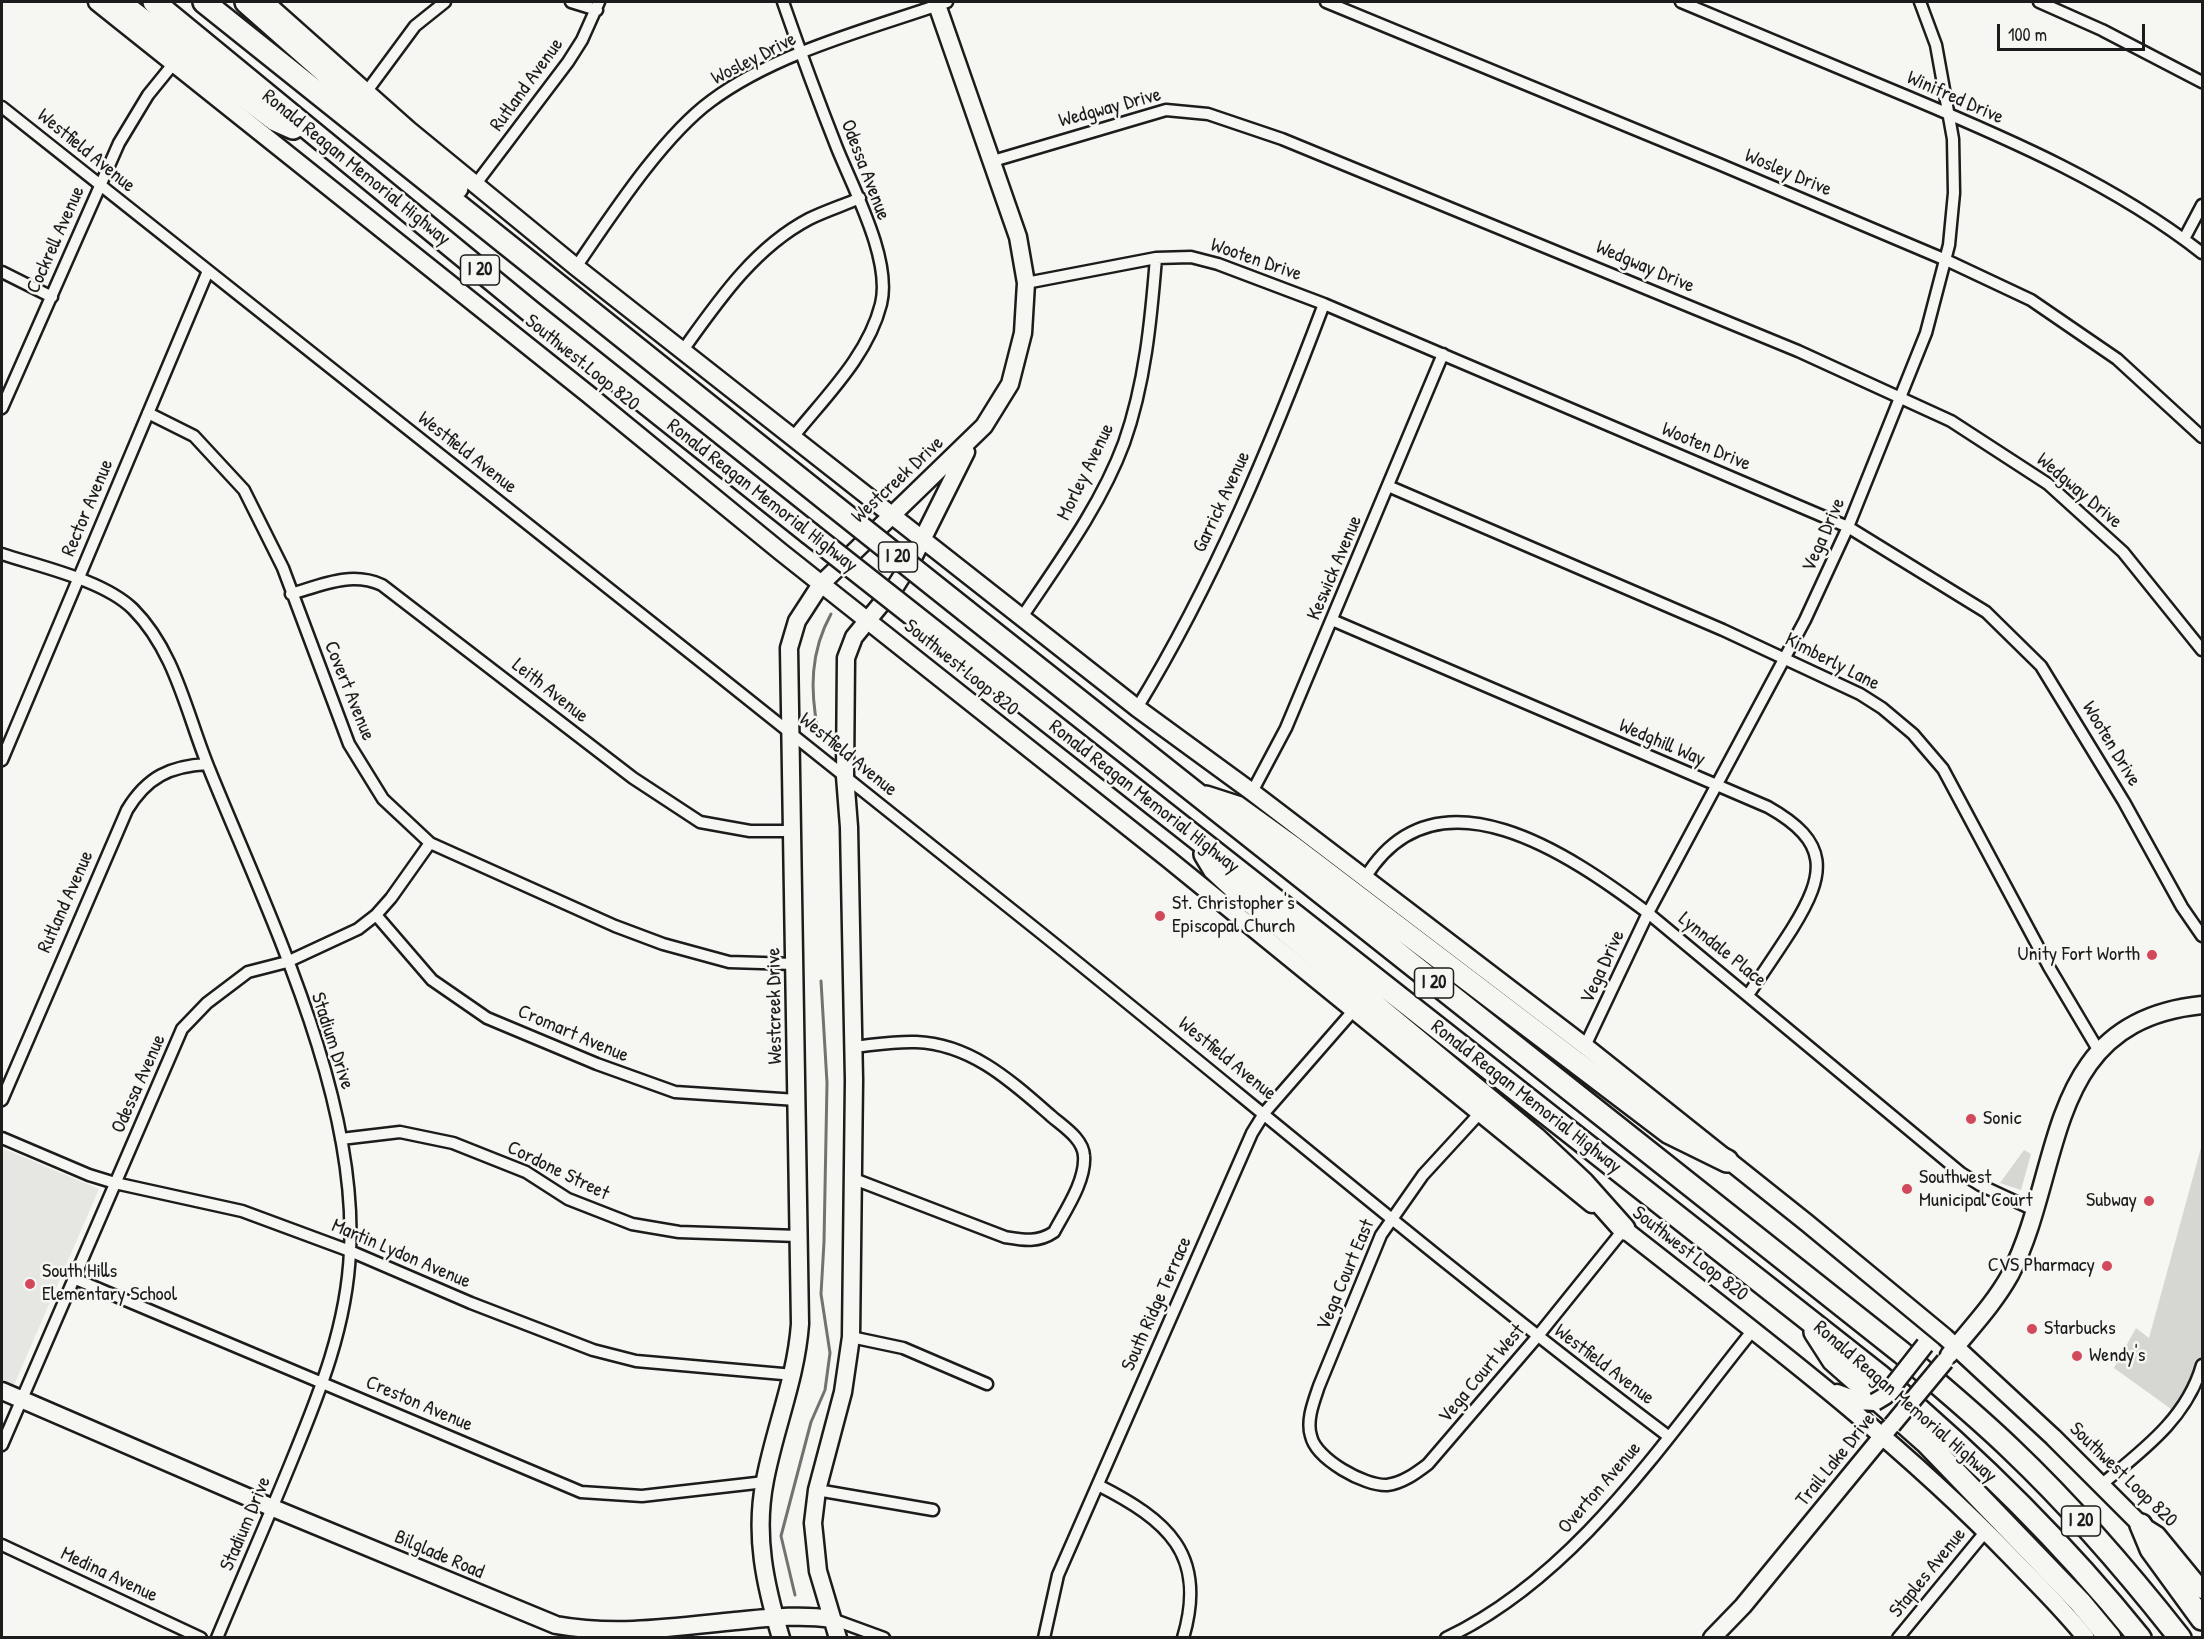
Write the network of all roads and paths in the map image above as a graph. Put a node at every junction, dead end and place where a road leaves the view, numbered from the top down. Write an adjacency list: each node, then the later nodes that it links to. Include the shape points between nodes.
1 (97, 2): 17 (main road, Southwest Loop 820)
2 (119, 2): 22 (highway, via 275,120)
3 (154, 2): 22 (highway, Ronald Reagan Memorial Highway / I 20)
4 (204, 2): 28 (highway, Ronald Reagan Memorial Highway / I 20)
5 (246, 2): 28 (highway, via 459,189)
6 (265, 2): 19 (main road, Southwest Loop 820)
7 (445, 2): 19 (street, via 415,26)
8 (571, 2): 15 (street)
9 (783, 2): 16 (street, Odessa Avenue)
10 (1326, 2): 32 (street, Wosley Drive)
11 (1681, 2): 21 (street, Winifred Drive)
12 (1920, 2): 21 (street, Vega Drive, via 1936,45)
13 (2039, 2): 18 (street)
14 (940, 3): 16 (street, Wosley Drive); 23 (main road, Westcreek Drive)
15 (598, 6): 25 (street, Rutland Avenue, via 568,62)
16 (802, 54): 26 (street, Odessa Avenue); 33 (street, Wosley Drive, via 755,75 698,112 666,146)
17 (174, 63): 24 (street, Cockrell Avenue, via 124,134); 53 (main road, Southwest Loop 820)
18 (2202, 82)
19 (367, 91): 25 (main road, Southwest Loop 820)
20 (2, 107): 24 (street, Westfield Avenue)
21 (1949, 114): 29 (street, Winifred Drive, via 2112,191); 32 (street, Vega Drive, via 1954,193)
22 (325, 143): 69 (highway, Ronald Reagan Memorial Highway / I 20, bridge, via 539,319)
23 (993, 161): 36 (main road, Westcreek Drive, via 1018,237); 41 (street, Wedgway Drive, via 1152,112 1183,110 1208,114 1282,139 1545,245)
24 (100, 185): 34 (street, Westfield Avenue); 37 (street, Cockrell Avenue)
25 (475, 185): 33 (main road, Southwest Loop 820)
26 (860, 198): 39 (street, via 808,219 755,258); 44 (street, Odessa Avenue, via 880,267 881,304 871,333 849,368)
27 (2202, 205): 29 (street)
28 (480, 224): 66 (highway, Ronald Reagan Memorial Highway / I 20, bridge)
29 (2184, 238): 30 (street, Winifred Drive)
30 (2202, 253)
31 (1156, 258): 36 (street, Wooten Drive); 38 (street, Wooten Drive, via 1191,257 1218,264); 55 (street, Morley Avenue, via 1140,386 1123,445 1077,533)
32 (1946, 260): 41 (street, Vega Drive, via 1926,333); 45 (street, Wosley Drive, via 2055,314 2138,376)
33 (576, 267): 39 (main road, Southwest Loop 820)
34 (208, 271): 43 (street, Rector Avenue); 61 (street, Westfield Avenue)
35 (2, 272): 37 (street)
36 (1026, 283): 46 (main road, Westcreek Drive, via 1023,333 1010,384)
37 (52, 297): 42 (street, Cockrell Avenue)
38 (1324, 303): 40 (street, Wooten Drive); 60 (street, Garrick Avenue, via 1258,470 1162,666)
39 (683, 350): 44 (main road, Southwest Loop 820)
40 (1443, 354): 47 (street, Keswick Avenue); 49 (street, Wooten Drive)
41 (1899, 396): 49 (street, Vega Drive); 58 (street, Wedgway Drive, via 1951,422 2048,484 2123,552)
42 (2, 408)
43 (148, 413): 52 (street, Rector Avenue); 54 (street, Covert Avenue, via 194,436 244,490 266,530)
44 (793, 437): 48 (main road, Southwest Loop 820)
45 (2202, 437)
46 (972, 440): 48 (main road, Westcreek Drive); 50 (main road, Westcreek Drive)
47 (1388, 486): 57 (street, Keswick Avenue); 59 (street, Kimberly Lane)
48 (891, 514): 50 (main road, Southwest Loop 820); 53 (main road, Westcreek Drive)
49 (1848, 527): 59 (street, Vega Drive); 74 (street, Wooten Drive, via 1986,612 2041,666)
50 (922, 539): 55 (main road, Southwest Loop 820); 56 (main road, Westcreek Drive, via 895,586)
51 (2, 554): 52 (street, Stadium Drive)
52 (78, 579): 62 (street, Rector Avenue); 63 (street, Stadium Drive, via 121,599 149,628 182,690)
53 (821, 584): 56 (main road, Southwest Loop 820); 61 (main road, Westcreek Drive, via 797,621 789,648)
54 (291, 594): 68 (street, Leith Avenue, via 344,578 367,578 382,585 633,778 700,822 750,831); 70 (street, Covert Avenue, via 339,722 359,761 383,799)
55 (1022, 617): 60 (main road, Southwest Loop 820)
56 (866, 619): 64 (main road, Westcreek Drive, via 846,658); 79 (main road, Southwest Loop 820)
57 (1332, 620): 65 (street, Wedghill Way); 67 (street, Keswick Avenue, via 1286,728)
58 (2202, 650)
59 (1786, 658): 65 (street, Vega Drive); 82 (street, Kimberly Lane, via 1882,708 1930,751 1971,817 2049,967)
60 (1137, 708): 67 (main road, Southwest Loop 820)
61 (792, 733): 64 (street, Westfield Avenue); 68 (main road, Westcreek Drive)
62 (2, 760)
63 (207, 764): 75 (street, Stadium Drive); 83 (street, Rutland Avenue, via 180,766 158,777 138,792 127,810)
64 (845, 776): 81 (main road, Westcreek Drive); 85 (street, Westfield Avenue)
65 (1717, 786): 72 (street, Vega Drive); 77 (street, Wedghill Way, via 1787,818 1808,838 1817,863 1816,882 1805,907)
66 (1191, 792): 89 (highway, via 1237,807 1649,1119); 142 (highway, Ronald Reagan Memorial Highway / I 20, via 1902,1353 2013,1450 2121,1565)
67 (1252, 792): 71 (main road, Southwest Loop 820)
68 (794, 831): 76 (main road, Westcreek Drive)
69 (1197, 838): 94 (highway, via 1214,869 1535,1138); 98 (highway, Ronald Reagan Memorial Highway / I 20)
70 (430, 843): 73 (street, Odessa Avenue); 76 (street, Covert Avenue, via 663,944 729,962)
71 (1365, 878): 72 (street, Lynndale Place, via 1375,862 1404,837 1454,822 1481,824 1522,835 1574,861); 80 (main road, Southwest Loop 820)
72 (1648, 913): 77 (street, Lynndale Place); 80 (street, Vega Drive)
73 (376, 915): 75 (street, Odessa Avenue, via 358,929); 84 (street, Cromart Avenue, via 432,980 487,1018 667,1089)
74 (2202, 936)
75 (287, 962): 88 (street, Stadium Drive, via 328,1079); 91 (street, Odessa Avenue, via 248,972 207,1003 182,1029)
76 (795, 964): 84 (main road, Westcreek Drive)
77 (1748, 995): 92 (street, Lynndale Place, via 1961,1173)
78 (2202, 1005): 82 (main road, Trail Lake Drive, via 2169,1012 2137,1025)
79 (1353, 1011): 85 (street, South Ridge Terrace); 86 (main road, Southwest Loop 820)
80 (1586, 1046): 89 (main road, Southwest Loop 820)
81 (852, 1047): 90 (main road, Westcreek Drive); 90 (street, via 916,1042 944,1046 977,1058 1021,1089 1078,1139 1085,1155 1082,1172 1054,1232 1028,1241 1005,1237)
82 (2100, 1053): 92 (main road, Trail Lake Drive, via 2076,1082 2068,1099)
83 (2, 1100)
84 (797, 1100): 95 (main road, Westcreek Drive)
85 (1265, 1112): 93 (street, Westfield Avenue); 117 (street, South Ridge Terrace, via 1252,1133)
86 (1479, 1114): 93 (street, Vega Court East, via 1423,1175); 94 (main road, Southwest Loop 820)
87 (2, 1138): 91 (street, Martin Lydon Avenue)
88 (341, 1139): 95 (street, Cordone Street, via 400,1132 453,1143 515,1167 568,1199 632,1224 679,1232); 96 (street, Stadium Drive)
89 (1727, 1161): 99 (main road, Southwest Loop 820)
90 (854, 1179): 101 (main road, Westcreek Drive)
91 (115, 1184): 96 (street, Martin Lydon Avenue, via 242,1211); 97 (street, Odessa Avenue)
92 (2034, 1210): 103 (main road, Trail Lake Drive, via 2010,1274)
93 (1391, 1218): 102 (street, Westfield Avenue); 114 (street, Vega Court East, via 1381,1234 1312,1407 1311,1437 1322,1454)
94 (1624, 1229): 100 (main road, Southwest Loop 820); 102 (street, Vega Court West)
95 (798, 1236): 105 (main road, Westcreek Drive, via 800,1324)
96 (350, 1251): 105 (street, Martin Lydon Avenue, via 593,1350 636,1361); 106 (street, Stadium Drive, via 338,1334)
97 (73, 1278): 106 (street, Creston Avenue); 110 (street, Odessa Avenue)
98 (1806, 1317): 140 (highway, via 1833,1360 1926,1442); 141 (highway, Ronald Reagan Memorial Highway / I 20, via 1985,1468 2068,1553)
99 (1922, 1318): 103 (main road, Southwest Loop 820); 108 (main road, bridge, via 1925,1345 1885,1396 1875,1402 1859,1401)
100 (1753, 1330): 108 (main road, Southwest Loop 820); 112 (street, Overton Avenue)
101 (851, 1337): 107 (street, via 903,1348); 118 (main road, Westcreek Drive, via 843,1392)
102 (1537, 1337): 112 (street, Westfield Avenue); 114 (street, Vega Court West, via 1414,1475 1387,1485 1373,1484)
103 (1950, 1354): 111 (main road, Trail Lake Drive, bridge); 116 (main road, Southwest Loop 820)
104 (2202, 1368): 116 (street, via 2171,1423)
105 (794, 1375): 115 (main road, Westcreek Drive)
106 (323, 1384): 115 (street, Creston Avenue, via 581,1492 642,1496); 119 (street, Stadium Drive)
107 (987, 1384)
108 (1825, 1389): 111 (main road, Southwest Loop 820)
109 (2, 1391): 110 (main road, Bilglade Road)
110 (21, 1401): 113 (street, Odessa Avenue); 119 (main road, Bilglade Road)
111 (1887, 1430): 122 (main road, Southwest Loop 820); 137 (main road, Trail Lake Drive, via 1743,1606)
112 (1668, 1436): 136 (street, Overton Avenue, via 1568,1552 1498,1608)
113 (2, 1445)
114 (1338, 1467)
115 (765, 1482): 125 (main road, Westcreek Drive, via 761,1548 765,1584)
116 (2102, 1484): 121 (main road, Southwest Loop 820)
117 (1098, 1485): 134 (street, South Ridge Terrace, via 1058,1575); 135 (street, via 1142,1509 1165,1527 1176,1542 1190,1572 1192,1589)
118 (817, 1490): 120 (street); 126 (main road, Westcreek Drive, via 814,1550)
119 (273, 1508): 128 (main road, Bilglade Road, via 531,1617 582,1630); 130 (street, Stadium Drive)
120 (933, 1510)
121 (2141, 1525): 124 (main road, Southwest Loop 820, via 2157,1535); 127 (highway, via 2151,1549)
122 (1986, 1531): 138 (street, Staples Avenue); 139 (main road, Southwest Loop 820)
123 (2, 1545): 129 (street, Medina Avenue)
124 (2202, 1590)
125 (775, 1617): 126 (main road, Bilglade Road); 128 (main road, Bilglade Road); 131 (main road, Westcreek Drive)
126 (832, 1619): 132 (main road, Westcreek Drive); 133 (street, Bilglade Road)
127 (2202, 1619)
128 (632, 1634)
129 (201, 1638)
130 (217, 1638)
131 (781, 1638)
132 (838, 1638)
133 (884, 1638)
134 (1044, 1638)
135 (1182, 1638)
136 (1446, 1638)
137 (1712, 1638)
138 (1898, 1638)
139 (2086, 1638)
140 (2110, 1638)
141 (2140, 1638)
142 (2180, 1638)

